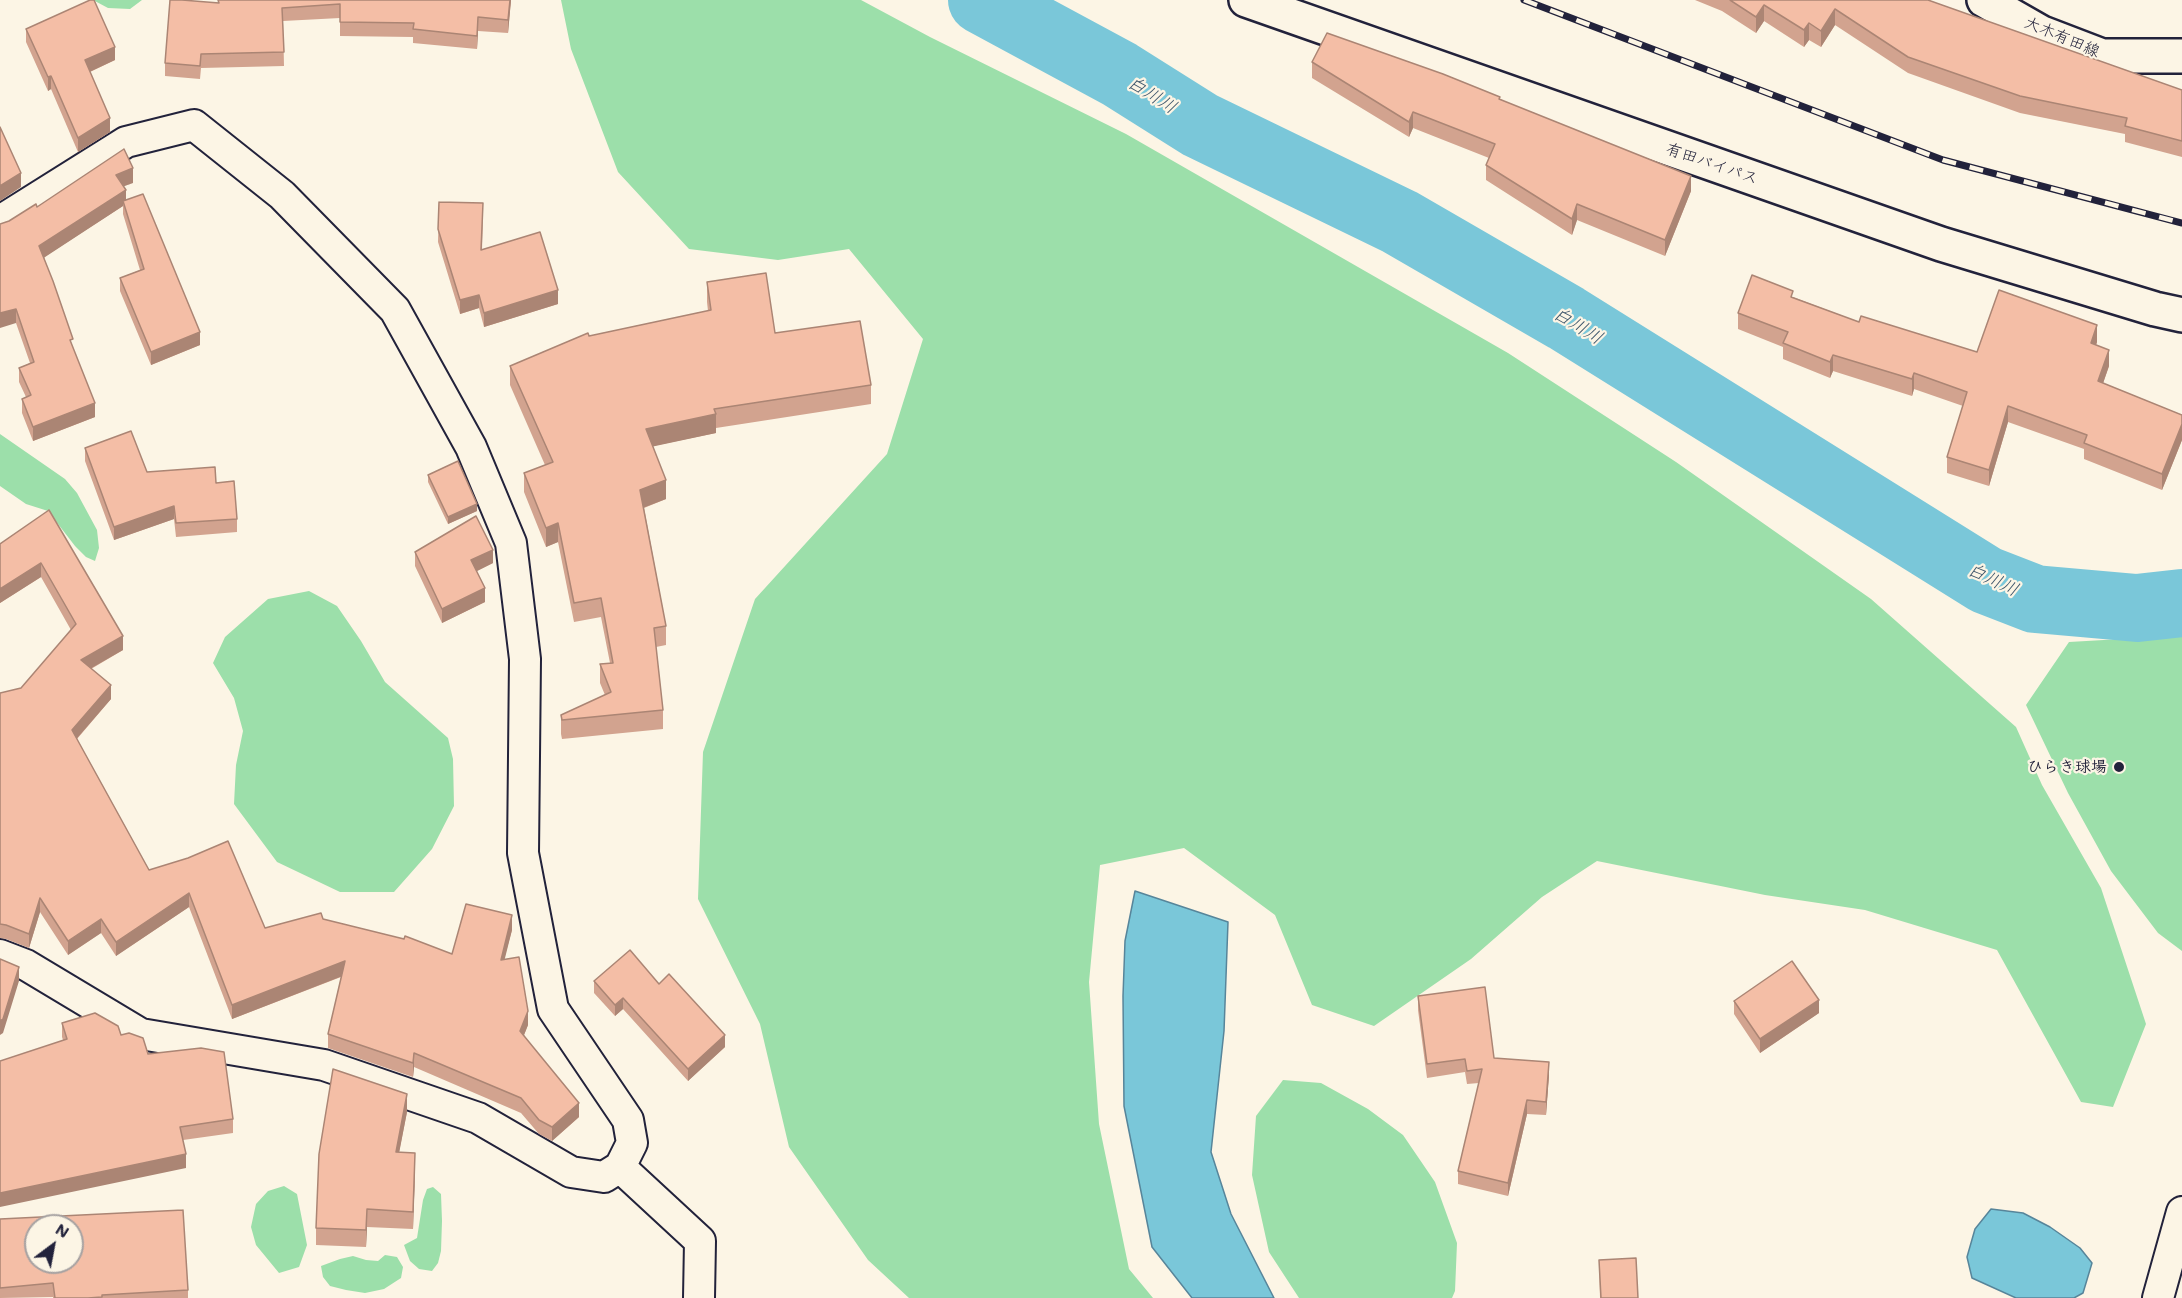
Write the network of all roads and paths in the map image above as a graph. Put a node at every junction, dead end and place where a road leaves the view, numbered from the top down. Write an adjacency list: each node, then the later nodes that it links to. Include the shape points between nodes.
1 (1246, 0): 5 (main road, 有田バイパス, via 1941,244)
2 (1984, 0): 3 (main road, 大木有田線, via 2042,33 2102,56)
3 (2182, 56)
4 (0, 221): 7 (street, via 126,142 194,125 282,195 395,310 471,447 511,543 525,659 523,853 553,1009 628,1120 632,1143)
5 (2182, 315)
6 (0, 955): 7 (street, via 26,965 141,1034 324,1065 478,1118 571,1172 604,1177)
7 (620, 1167): 9 (street, via 700,1241)
8 (2182, 1212): 10 (street)
9 (699, 1298)
10 (2158, 1298)

